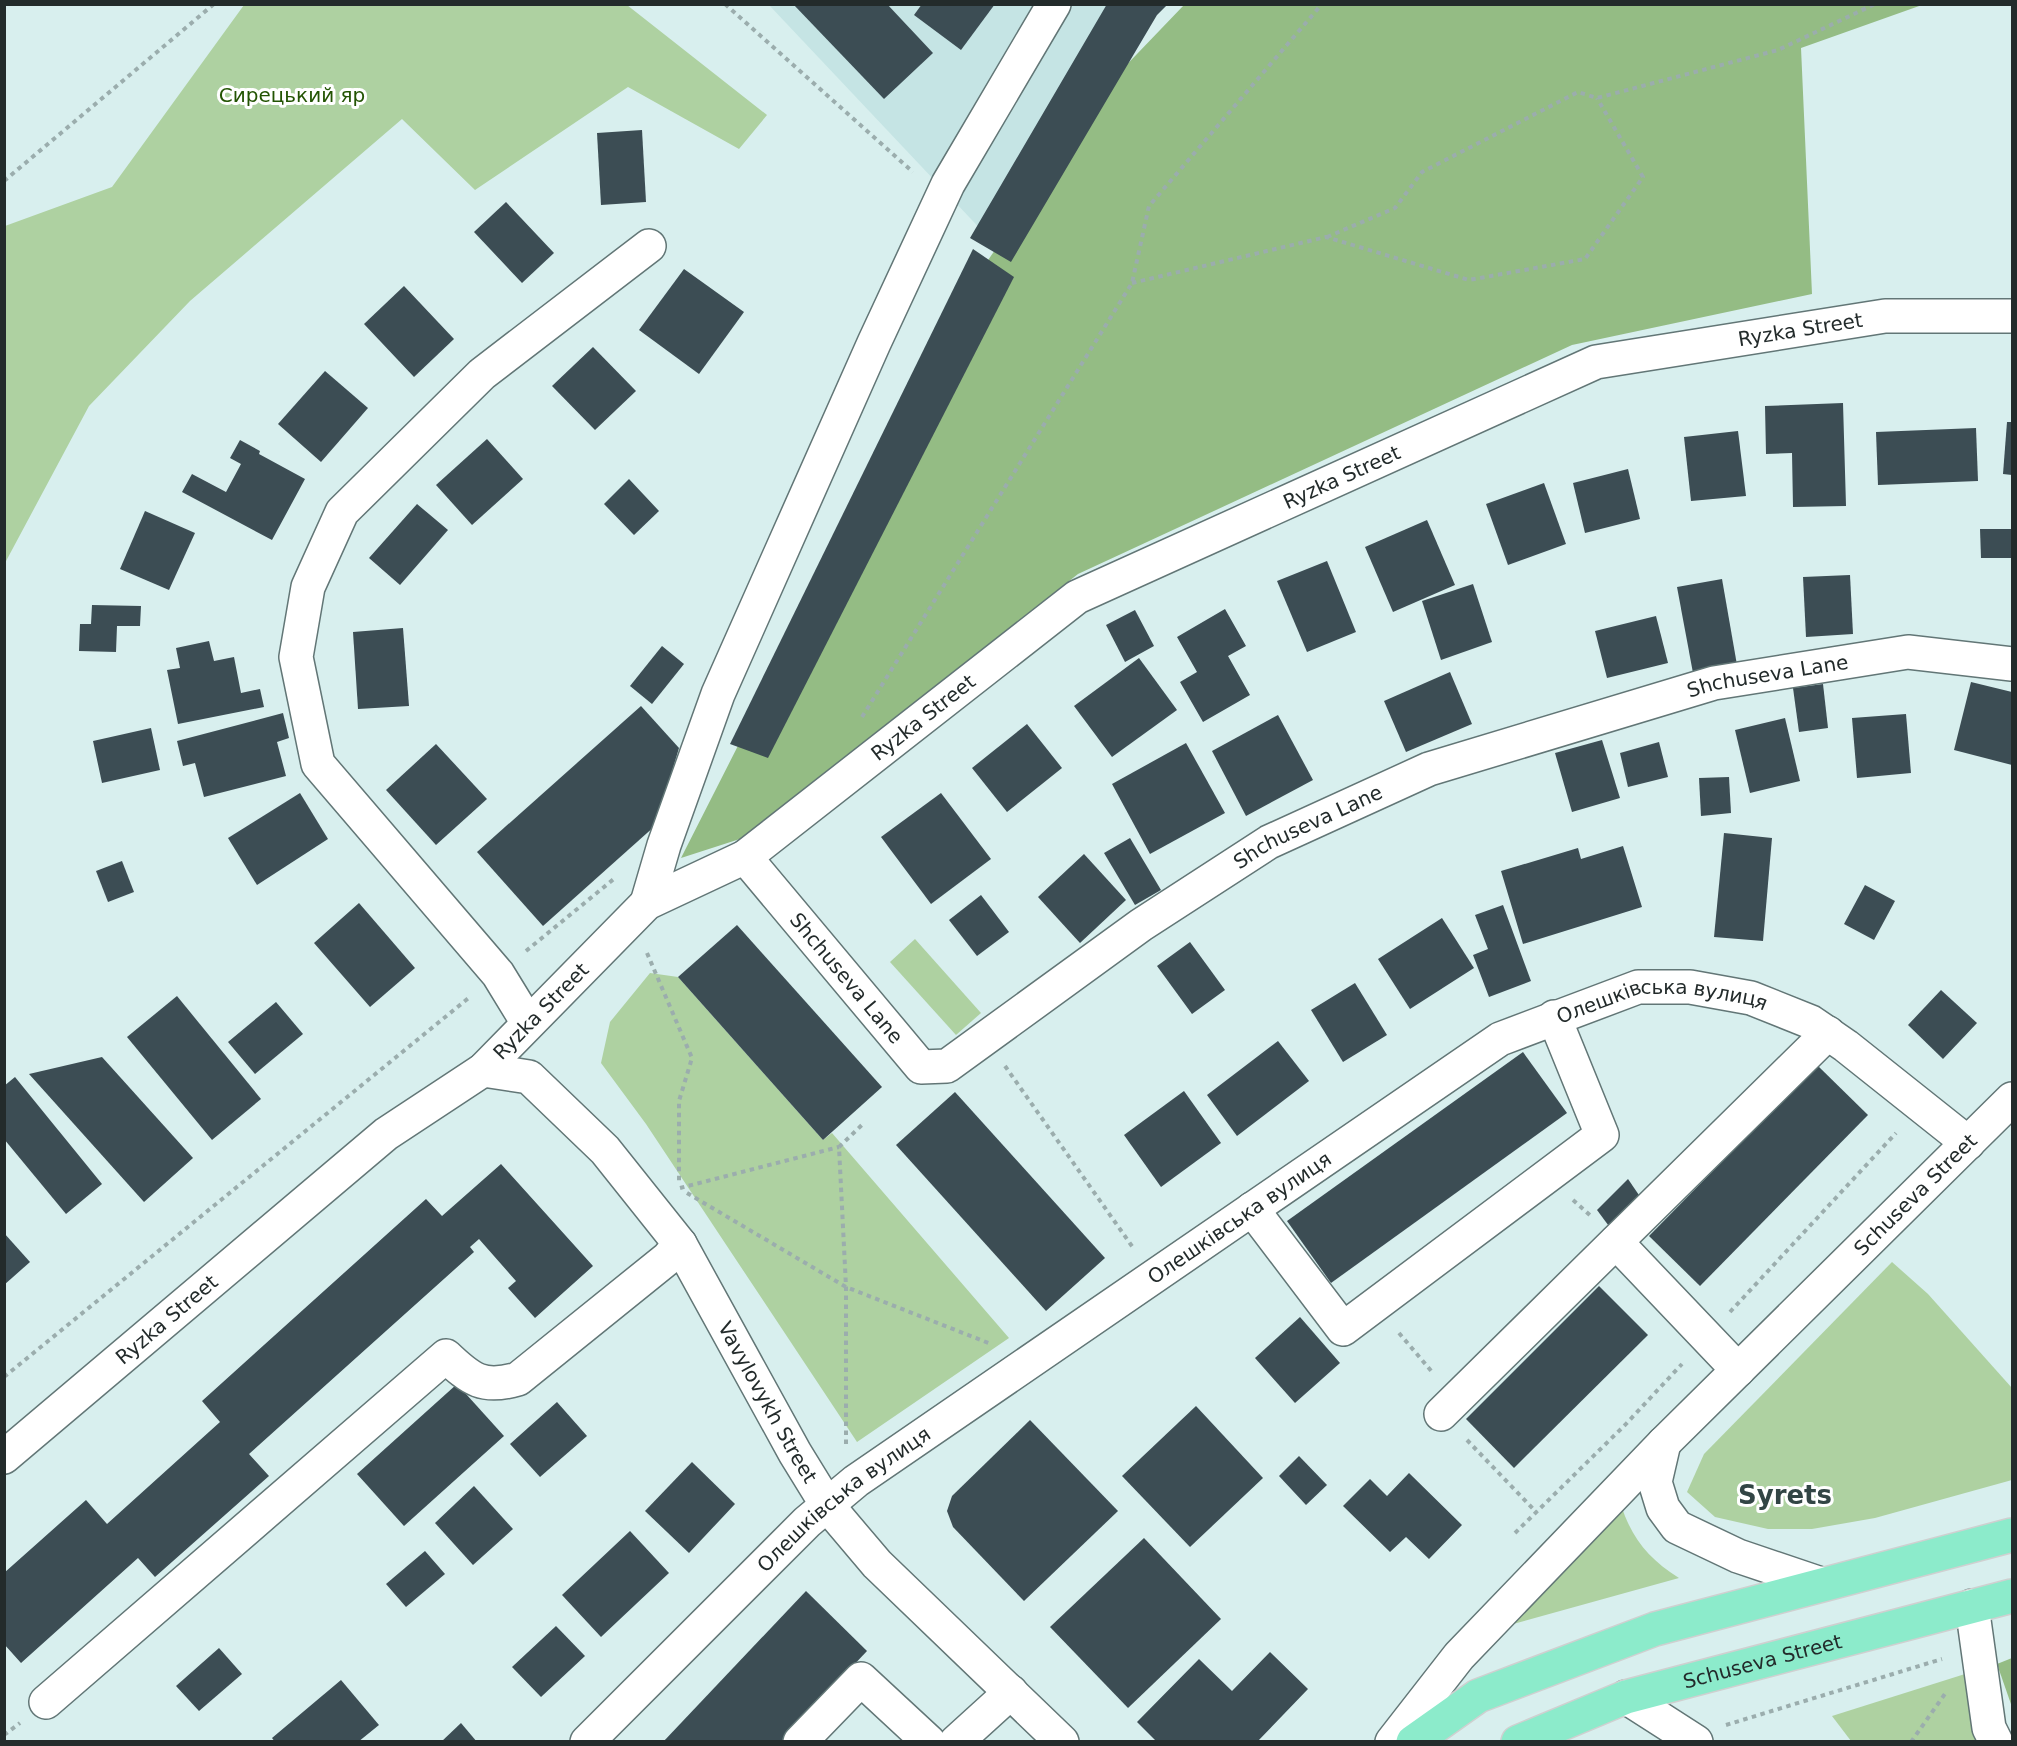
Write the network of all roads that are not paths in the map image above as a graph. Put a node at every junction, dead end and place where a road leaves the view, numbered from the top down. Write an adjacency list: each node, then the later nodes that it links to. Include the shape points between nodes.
1 (1054, 4): 6 (street, via 948,184 874,343 718,694)
2 (649, 246): 8 (street, via 482,374 342,512 308,587 296,657 318,764 498,974)
3 (2013, 316): 5 (street, Ryzka Street, via 1885,316 1596,362 1077,597)
4 (2013, 664): 5 (street, Shchuseva Lane, via 1908,652 1714,683 1429,769 1269,842 1141,925 947,1066 921,1067)
5 (745, 857): 6 (street, Ryzka Street)
6 (647, 903): 8 (street, Ryzka Street)
7 (1554, 1017): 9 (street, Олешківська вулиця, via 1638,987 1690,987 1751,998); 13 (street, Олешківська вулиця, via 1500,1039); 13 (street, via 1602,1135 1343,1329)
8 (528, 1023): 10 (street, Ryzka Street)
9 (1828, 1033): 12 (street, Олешківська вулиця); 14 (street)
10 (483, 1070): 15 (street, Vavylovykh Street, via 529,1077 605,1150); 19 (street, Ryzka Street, via 386,1134)
11 (2013, 1099): 12 (street, Schuseva Street)
12 (1968, 1143): 16 (street, Schuseva Street)
13 (1252, 1209): 20 (street, Олешківська вулиця, via 856,1481)
14 (1616, 1242): 16 (street); 17 (street)
15 (680, 1244): 20 (street, Vavylovykh Street); 27 (street, via 668,1258 518,1379 482,1383 466,1375 446,1356)
16 (1738, 1370): 18 (street, Schuseva Street)
17 (1442, 1414)
18 (1664, 1443): 22 (street, via 1655,1482 1663,1508 1677,1527 1738,1556); 33 (street, Schuseva Street, via 1459,1656)
19 (4, 1457)
20 (827, 1505): 25 (street, Vavylovykh Street, via 877,1564); 28 (street, Олешківська вулиця)
21 (2013, 1535): 22 (main road)
22 (1821, 1584): 34 (main road, via 1654,1629 1478,1696)
23 (2013, 1596): 24 (main road, Schuseva Street)
24 (1972, 1606): 26 (main road, Schuseva Street); 37 (street, via 1989,1728)
25 (1011, 1692): 31 (street); 32 (street, Vavylovykh Street)
26 (1626, 1697): 35 (main road, Schuseva Street); 36 (street)
27 (46, 1702)
28 (587, 1742)
29 (800, 1742): 30 (street, via 861,1679)
30 (929, 1742)
31 (956, 1742)
32 (1062, 1742)
33 (1392, 1742)
34 (1413, 1742)
35 (1518, 1742)
36 (1696, 1742)
37 (1996, 1742)

